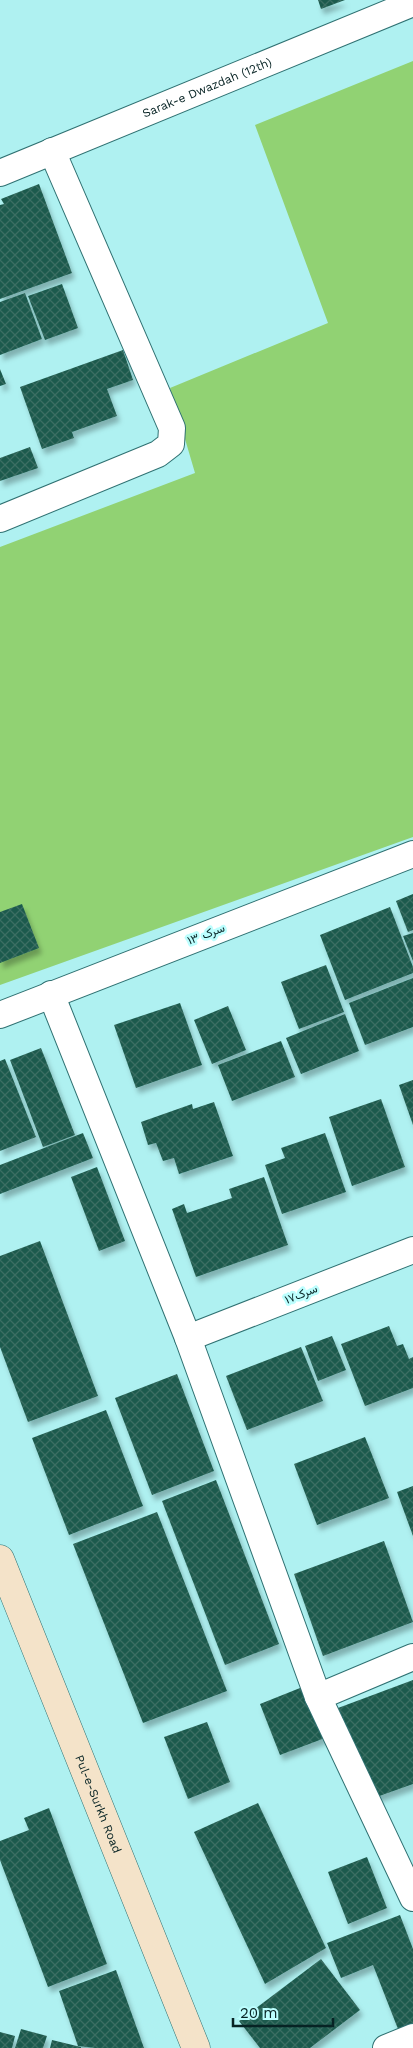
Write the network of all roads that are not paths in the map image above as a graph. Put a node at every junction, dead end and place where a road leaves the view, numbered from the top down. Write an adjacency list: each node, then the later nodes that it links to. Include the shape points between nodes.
1 (413, 3): 2 (street, Sarak-e Dwazdah (12th))
2 (52, 151): 3 (street, Sarak-e Dwazdah (12th)); 4 (street, via 172,428 171,444 158,454)
3 (0, 173)
4 (0, 518)
5 (413, 854): 6 (street, سرک ۱۳)
6 (51, 994): 7 (street, سرک ۱۳); 9 (street)
7 (0, 1015)
8 (413, 1250): 9 (street, سرک۱۷)
9 (188, 1338): 12 (street)
10 (0, 1559): 15 (street, Pul-e-Surkh Road)
11 (413, 1657): 12 (street)
12 (318, 1697): 13 (street)
13 (413, 1898)
14 (413, 2037): 16 (street)
15 (196, 2048)
16 (386, 2048)

